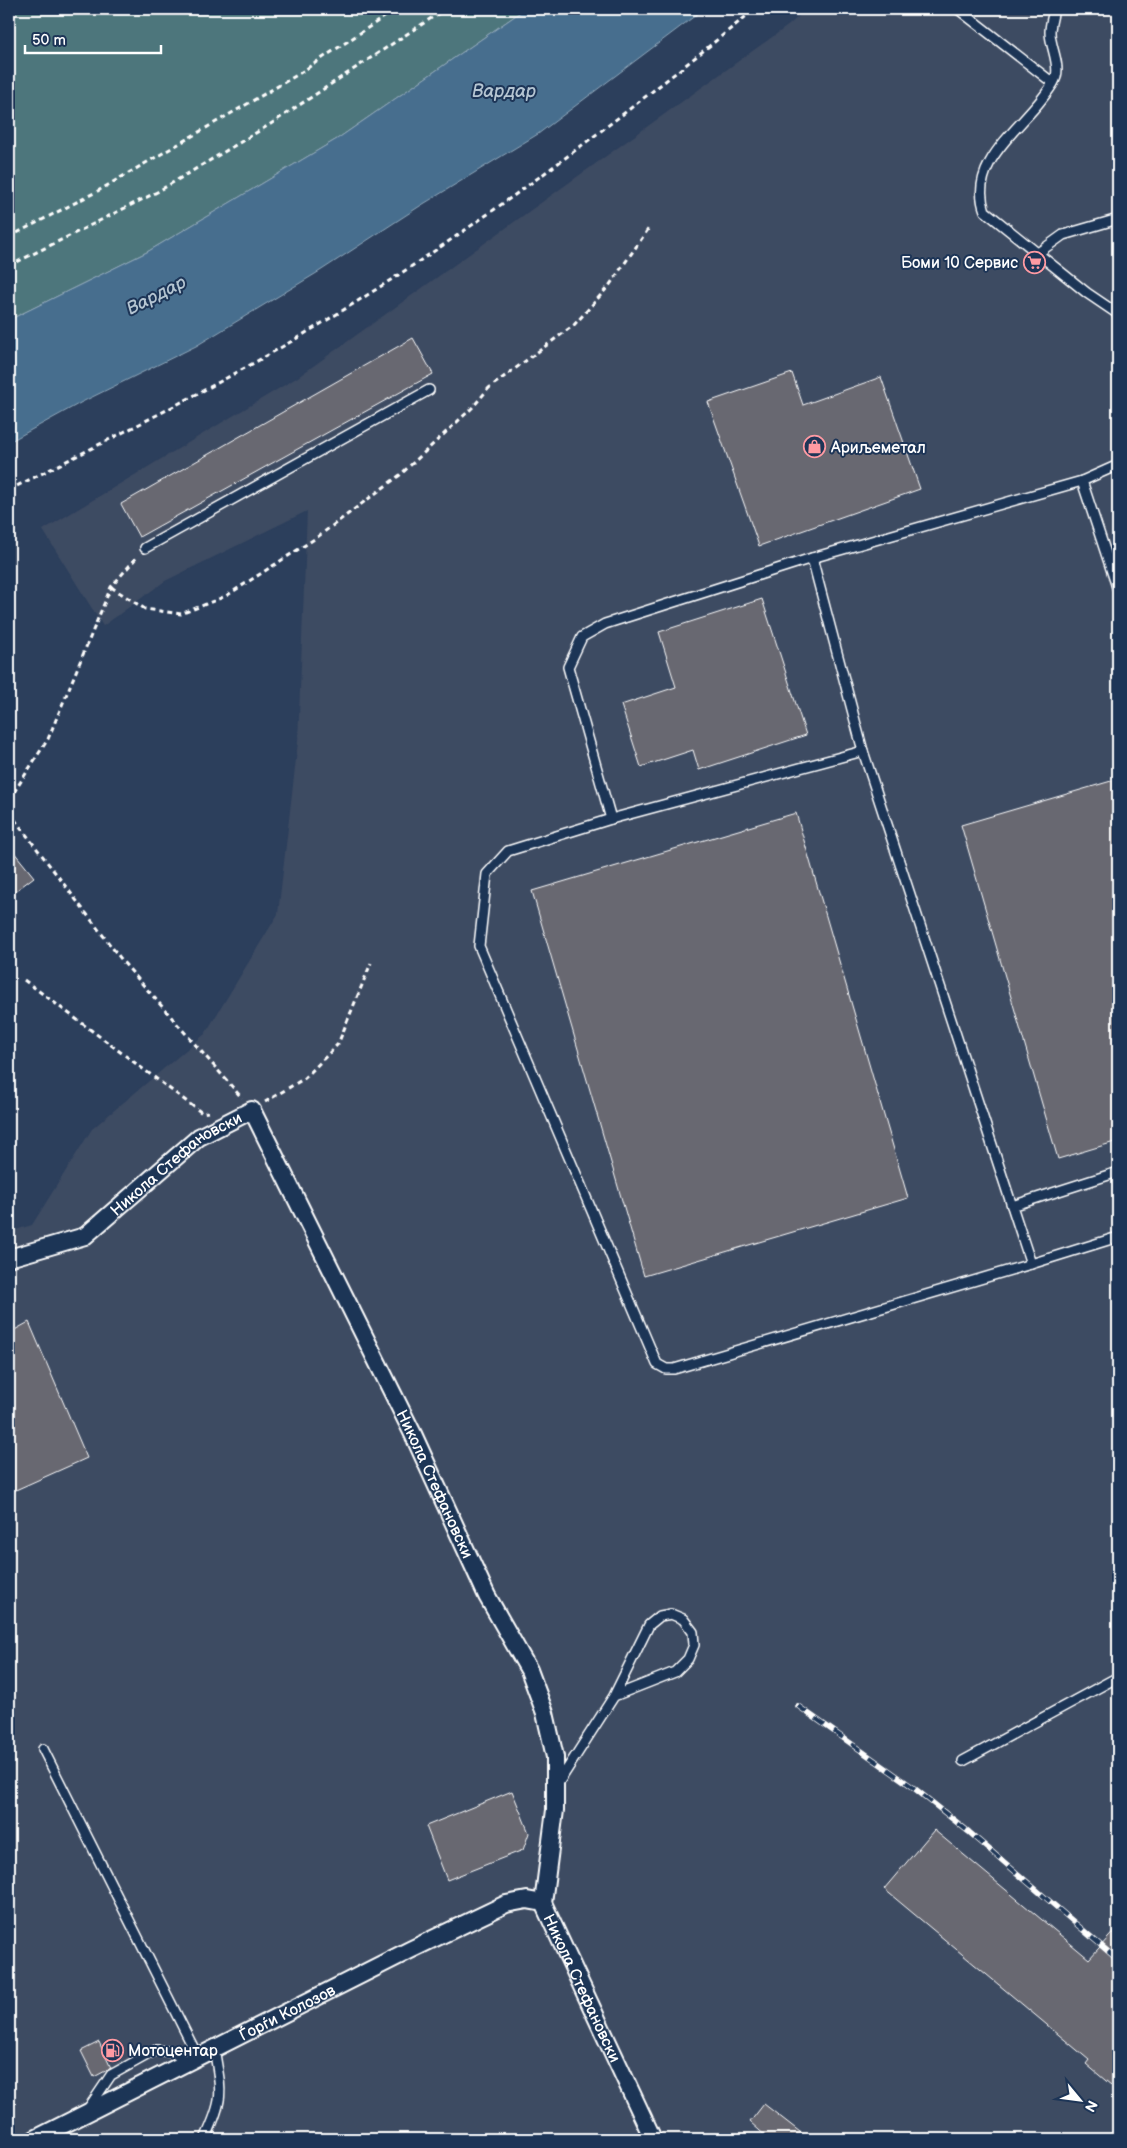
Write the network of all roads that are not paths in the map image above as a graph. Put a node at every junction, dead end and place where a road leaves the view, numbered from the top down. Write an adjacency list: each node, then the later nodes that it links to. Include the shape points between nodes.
1 (958, 9): 3 (lane)
2 (1054, 9): 3 (lane, via 1050,32 1057,75)
3 (1054, 83): 5 (lane, via 990,161 980,188 984,211)
4 (1118, 219): 5 (lane, via 1063,235)
5 (1038, 253): 6 (lane)
6 (1118, 314)
7 (429, 390): 10 (lane)
8 (1118, 465): 9 (lane)
9 (1082, 481): 11 (lane); 12 (lane)
10 (145, 548)
11 (812, 558): 13 (lane); 14 (lane, via 604,624 582,637 568,667)
12 (1118, 590)
13 (863, 751): 14 (lane); 16 (lane)
14 (611, 819): 19 (lane, via 508,851 487,874 480,946 657,1364 674,1369)
15 (1118, 1172): 16 (lane)
16 (1012, 1206): 19 (lane)
17 (1118, 1237): 19 (lane)
18 (9, 1258): 24 (street, Никола Стефановски, via 85,1236 199,1137 252,1110 413,1434 488,1596 529,1670 545,1713 555,1757)
19 (1031, 1264)
20 (1118, 1677): 23 (lane)
21 (614, 1696): 21 (lane, via 675,1672 688,1659 694,1645 693,1632 683,1619 671,1614 660,1616 649,1625); 24 (lane)
22 (43, 1750): 27 (lane)
23 (963, 1761)
24 (554, 1790): 25 (street, Никола Стефановски)
25 (543, 1903): 26 (street, Ѓорѓи Колозов, via 527,1900 506,1904); 31 (street, Никола Стефановски)
26 (214, 2048): 27 (street, Ѓорѓи Колозов); 29 (lane, via 222,2093 219,2109)
27 (193, 2059): 28 (street, Ѓорѓи Колозов); 28 (lane, via 156,2050 111,2075)
28 (84, 2114): 30 (street, Ѓорѓи Колозов)
29 (206, 2137)
30 (35, 2139)
31 (653, 2139)

